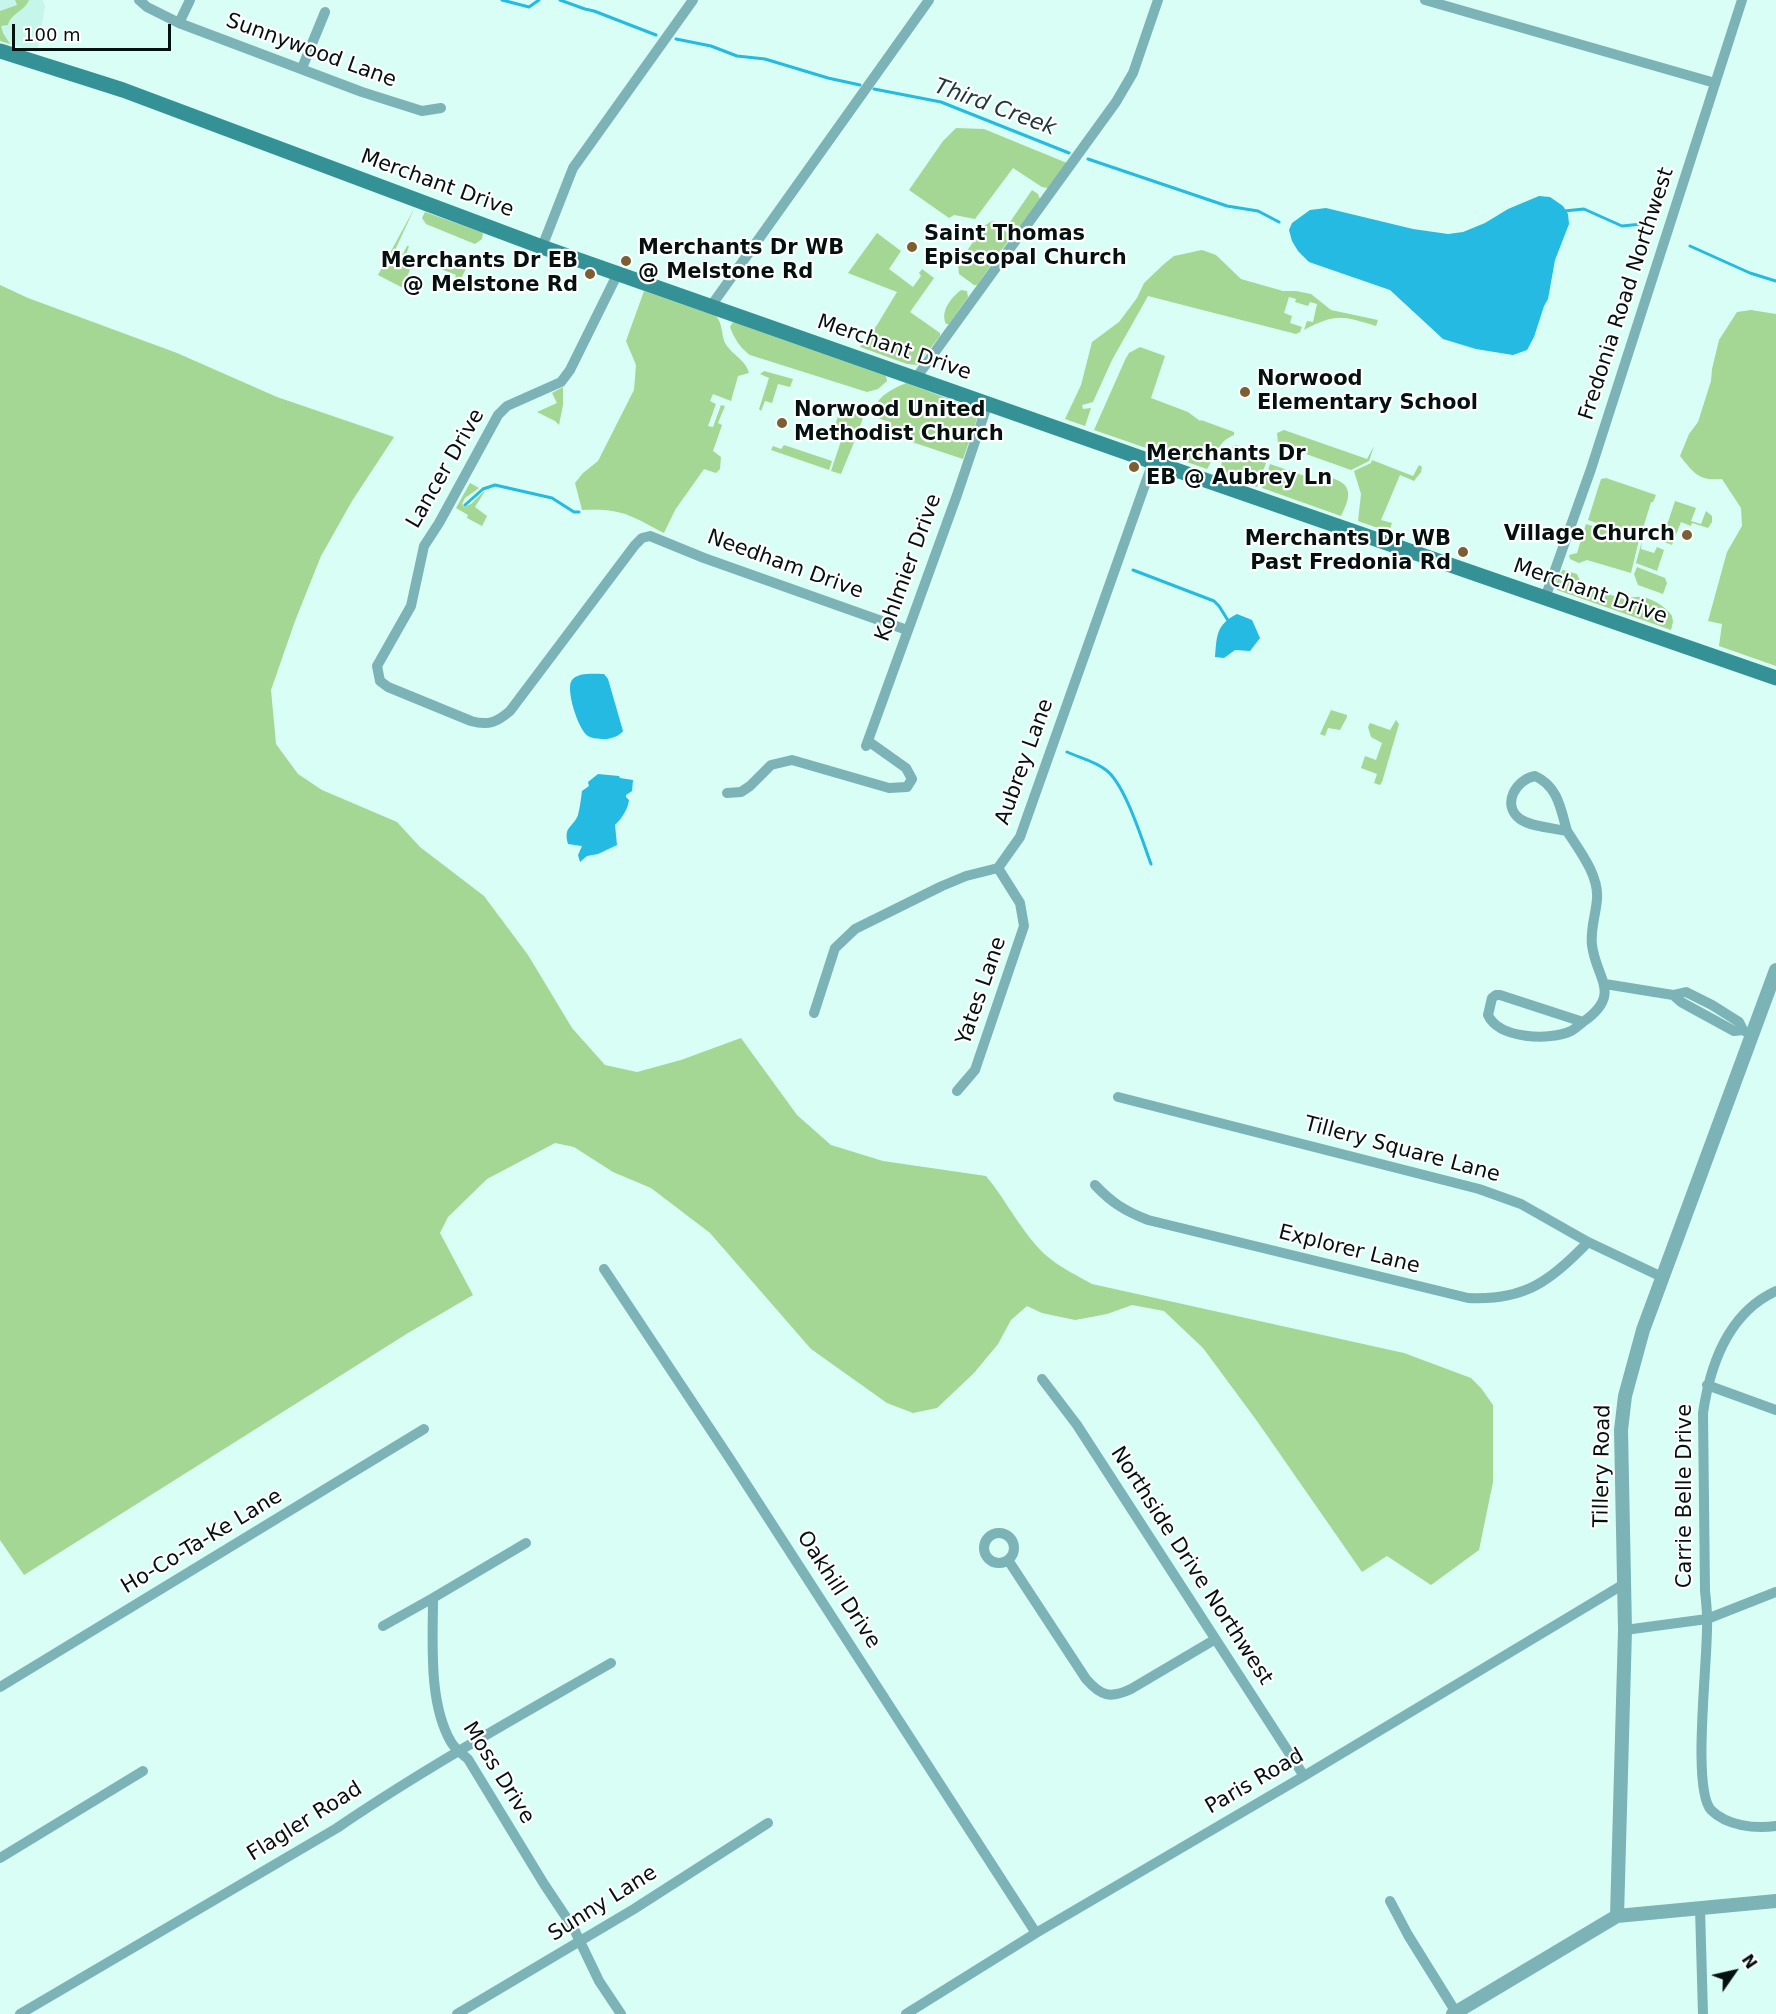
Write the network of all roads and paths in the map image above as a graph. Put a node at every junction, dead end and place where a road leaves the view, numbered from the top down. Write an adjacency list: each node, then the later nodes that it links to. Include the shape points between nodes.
1 (139, 0): 9 (street, Sunnywood Lane)
2 (190, 0): 9 (street)
3 (693, 0): 14 (street, via 573,168)
4 (929, 0): 16 (street)
5 (1158, 0): 17 (street, via 1133,73 1117,100)
6 (1425, 0): 12 (street)
7 (1742, 0): 12 (street, Fredonia Road Northwest)
8 (325, 12): 11 (street)
9 (179, 23): 11 (street, Sunnywood Lane)
10 (0, 51): 14 (main road, Merchant Drive, via 123,90)
11 (302, 68): 13 (street, Sunnywood Lane, via 406,107 428,111)
12 (1715, 84): 21 (street, Fredonia Road Northwest, via 1592,469)
13 (441, 108)
14 (542, 247): 15 (main road, Merchant Drive)
15 (618, 273): 16 (main road, Merchant Drive); 20 (street, Lancer Drive, via 561,381 507,406 498,415 424,546 411,606 377,666 380,681 471,721 494,723 510,711 635,546)
16 (711, 306): 17 (main road, Merchant Drive)
17 (916, 378): 18 (main road, Merchant Drive)
18 (988, 403): 19 (main road, Merchant Drive); 22 (street, Kohlmier Drive)
19 (1153, 462): 21 (main road, Merchant Drive); 26 (street, Aubrey Lane, via 1020,837)
20 (650, 536): 22 (street, Needham Drive)
21 (1545, 598): 23 (main road, Merchant Drive)
22 (907, 630): 24 (street, Kohlmier Drive, via 867,744 906,768 912,779 907,788 890,788 792,760 771,765 741,792)
23 (1776, 678)
24 (727, 793)
25 (1567, 831): 25 (street, via 1558,798 1544,780 1528,777 1516,785 1511,798 1518,818); 28 (street, via 1598,895 1592,947)
26 (998, 868): 29 (street, via 942,886 855,929 836,948); 32 (street, Yates Lane, via 1020,903 1024,926 975,1070)
27 (1776, 970): 31 (street, Tillery Road)
28 (1605, 984): 30 (street, via 1602,1004); 31 (street, via 1673,995 1734,1030)
29 (814, 1013)
30 (1583, 1022): 30 (street, via 1557,1035 1524,1036 1496,1025 1488,1015 1492,998 1500,995)
31 (1747, 1033): 37 (street, Tillery Road)
32 (957, 1091)
33 (1118, 1097): 35 (street, Tillery Square Lane, via 1458,1182 1521,1204)
34 (1095, 1185): 35 (street, Explorer Lane, via 1125,1211 1148,1220 1467,1298 1503,1297 1537,1286)
35 (1588, 1242): 37 (street, Tillery Square Lane)
36 (604, 1269): 64 (street, Oakhill Drive, via 737,1468)
37 (1662, 1277): 45 (street, Tillery Road, via 1625,1396 1621,1430)
38 (1776, 1290): 40 (street, Carrie Belle Drive, via 1748,1309 1730,1330)
39 (1042, 1379): 51 (street, Northside Drive Northwest, via 1077,1425)
40 (1707, 1385): 41 (street); 48 (street, Carrie Belle Drive, via 1703,1413)
41 (1776, 1410)
42 (424, 1429): 53 (street, Ho-Co-Ta-Ke Lane)
43 (526, 1543): 47 (street)
44 (1008, 1560): 51 (street, via 1086,1679 1107,1695 1131,1689)
45 (1624, 1584): 50 (street, Tillery Road); 56 (street, Paris Road)
46 (1776, 1592): 48 (street)
47 (433, 1598): 49 (street); 54 (street, Moss Drive, via 436,1690 443,1721)
48 (1707, 1619): 50 (street); 58 (street, Carrie Belle Drive, via 1702,1786 1710,1809 1722,1818 1738,1825)
49 (383, 1626)
50 (1625, 1630): 63 (street, Tillery Road)
51 (1214, 1640): 56 (street, Northside Drive Northwest)
52 (611, 1662): 54 (street, Flagler Road)
53 (0, 1688)
54 (458, 1751): 65 (street, Moss Drive, via 468,1759); 67 (street, Flagler Road, via 337,1828)
55 (143, 1771): 59 (street)
56 (1304, 1776): 64 (street, Paris Road)
57 (768, 1823): 65 (street, Sunny Lane)
58 (1776, 1826)
59 (0, 1858)
60 (1390, 1901): 66 (street)
61 (1776, 1901): 62 (street)
62 (1700, 1908): 63 (street); 71 (street)
63 (1617, 1916): 66 (street)
64 (1036, 1934): 70 (street, Paris Road)
65 (580, 1942): 68 (street, Sunny Lane); 69 (street, Moss Drive)
66 (1456, 2013)
67 (20, 2014)
68 (457, 2014)
69 (621, 2014)
70 (906, 2014)
71 (1703, 2014)

